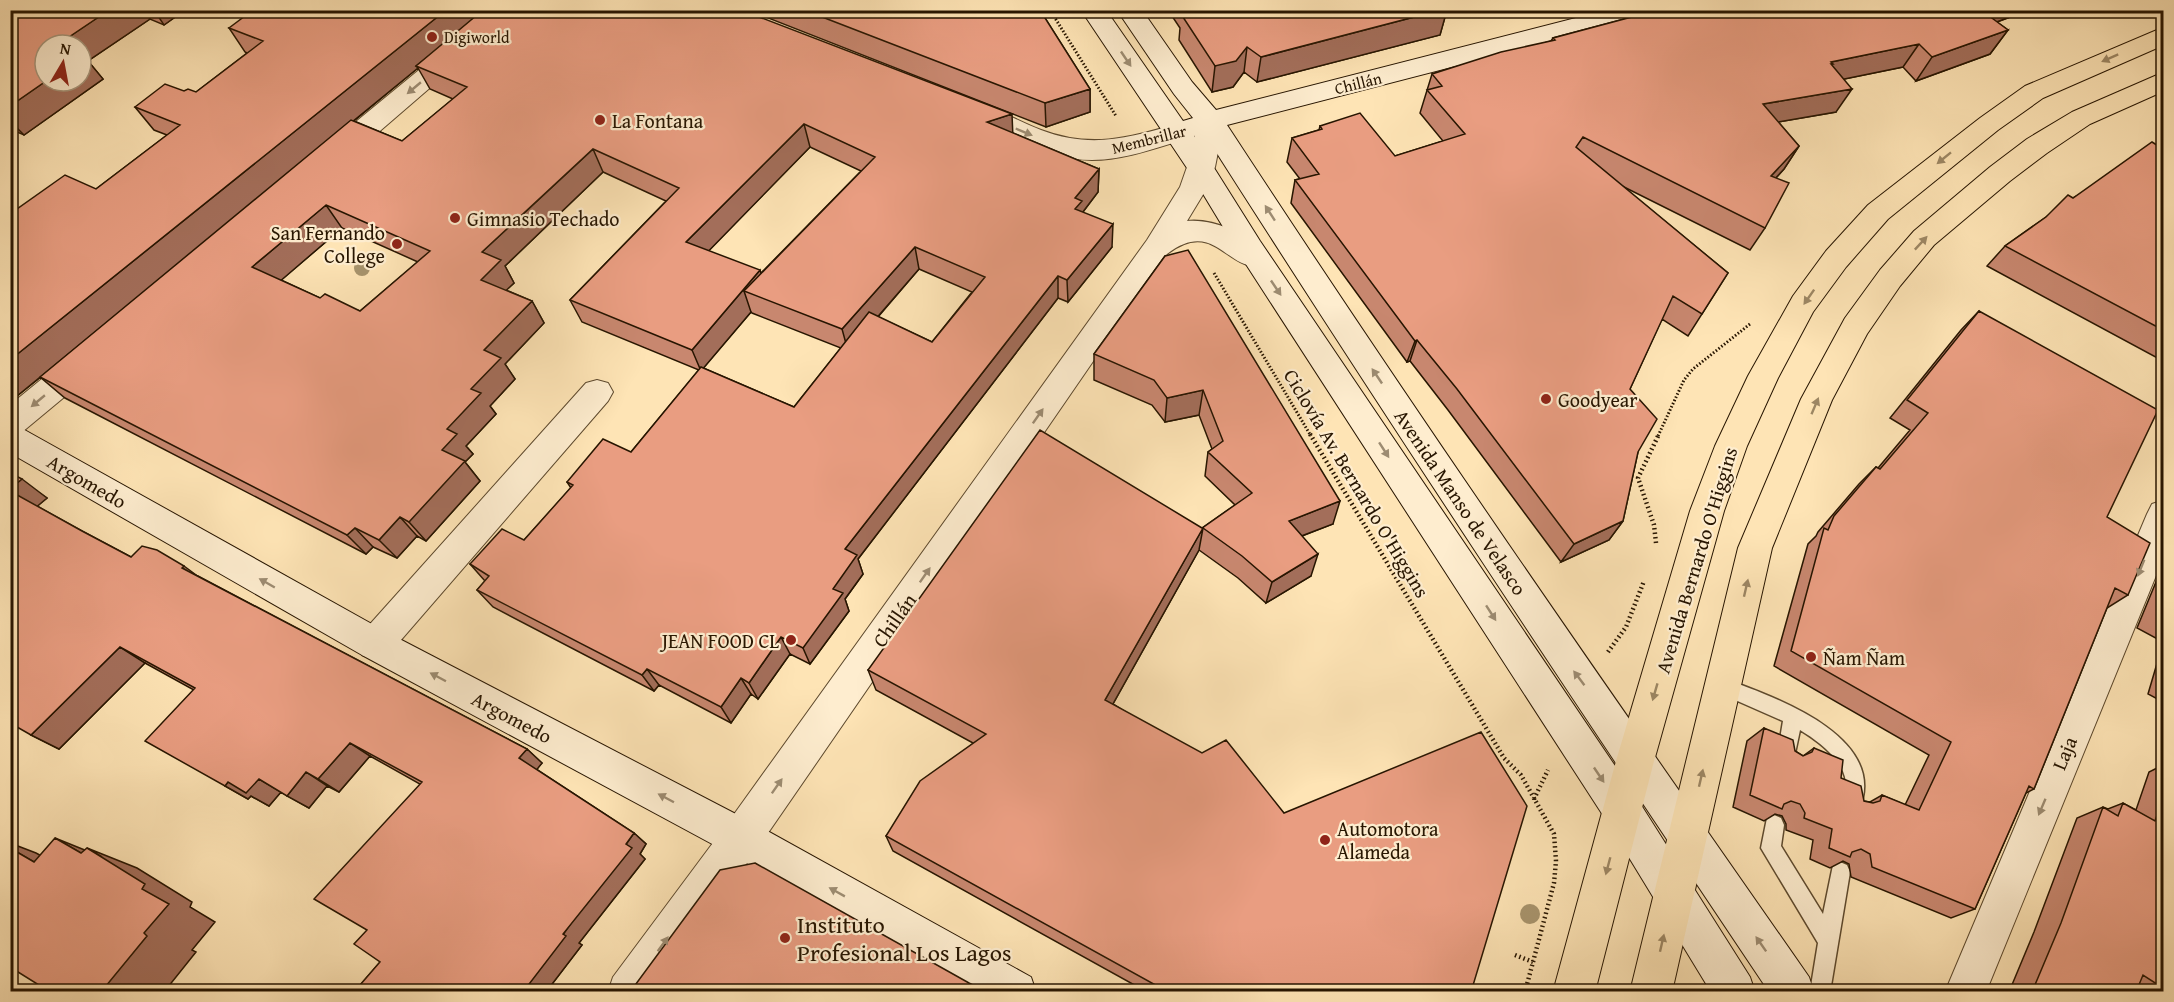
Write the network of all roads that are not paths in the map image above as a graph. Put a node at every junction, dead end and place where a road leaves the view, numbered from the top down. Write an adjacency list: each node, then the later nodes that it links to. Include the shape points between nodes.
1 (508, 10): 11 (street, one-way to 11)
2 (1093, 10): 9 (street, Avenida Manso de Velasco, one-way to 9)
3 (1130, 10): 8 (street, Avenida Manso de Velasco)
4 (1640, 10): 8 (street, Chillán)
5 (2163, 34): 23 (main road, Avenida Bernardo O'Higgins, one-way to 23, via 2034,92 1944,157 1878,212 1803,304 1763,376 1731,446 1707,512)
6 (2163, 80): 20 (main road, one-way to 6, via 1755,548 1817,399 1856,326 1883,288 1924,238 2037,146 2081,118)
7 (945, 98): 9 (street, Membrillar, one-way to 9, via 1064,146 1089,151 1134,145)
8 (1211, 122): 9 (street, Membrillar); 10 (street, Chillán); 23 (street, Avenida Manso de Velasco, one-way to 8)
9 (1177, 133): 10 (street, Avenida Manso de Velasco)
10 (1201, 167): 12 (street, Chillán, via 1193,188); 13 (street, Avenida Manso de Velasco)
11 (311, 174)
12 (1157, 247): 13 (street, Chillán, via 1166,238 1201,230 1239,245); 28 (street, Chillán, one-way to 12)
13 (1255, 257): 25 (street, Avenida Manso de Velasco, one-way to 25)
14 (111, 340): 16 (street, one-way to 16)
15 (597, 392): 19 (street)
16 (10, 424)
17 (10, 437): 19 (street, Argomedo, one-way to 17)
18 (2163, 514): 39 (street, Laja, one-way to 39)
19 (375, 644): 28 (street, Argomedo, one-way to 19)
20 (1723, 686): 21 (lane); 27 (main road, one-way to 20)
21 (1793, 716): 22 (lane); 24 (lane, via 1837,748 1856,782)
22 (1786, 757)
23 (1635, 761): 25 (main road, Avenida Bernardo O'Higgins); 27 (street, Avenida Manso de Velasco)
24 (1852, 802)
25 (1622, 810): 30 (street, Avenida Manso de Velasco); 34 (main road, Avenida Bernardo O'Higgins, one-way to 34)
26 (1774, 825): 31 (lane, via 1771,848)
27 (1688, 834): 30 (main road); 37 (street, Avenida Manso de Velasco, one-way to 27)
28 (741, 838): 32 (street, Chillán, one-way to 28); 33 (street, Argomedo, one-way to 28)
29 (1840, 872): 31 (lane)
30 (1673, 895): 35 (main road, one-way to 30); 36 (street, Avenida Manso de Velasco)
31 (1828, 941): 38 (lane)
32 (628, 992)
33 (1016, 992)
34 (1575, 992)
35 (1651, 992)
36 (1736, 992)
37 (1794, 992)
38 (1820, 992)
39 (1965, 992)

